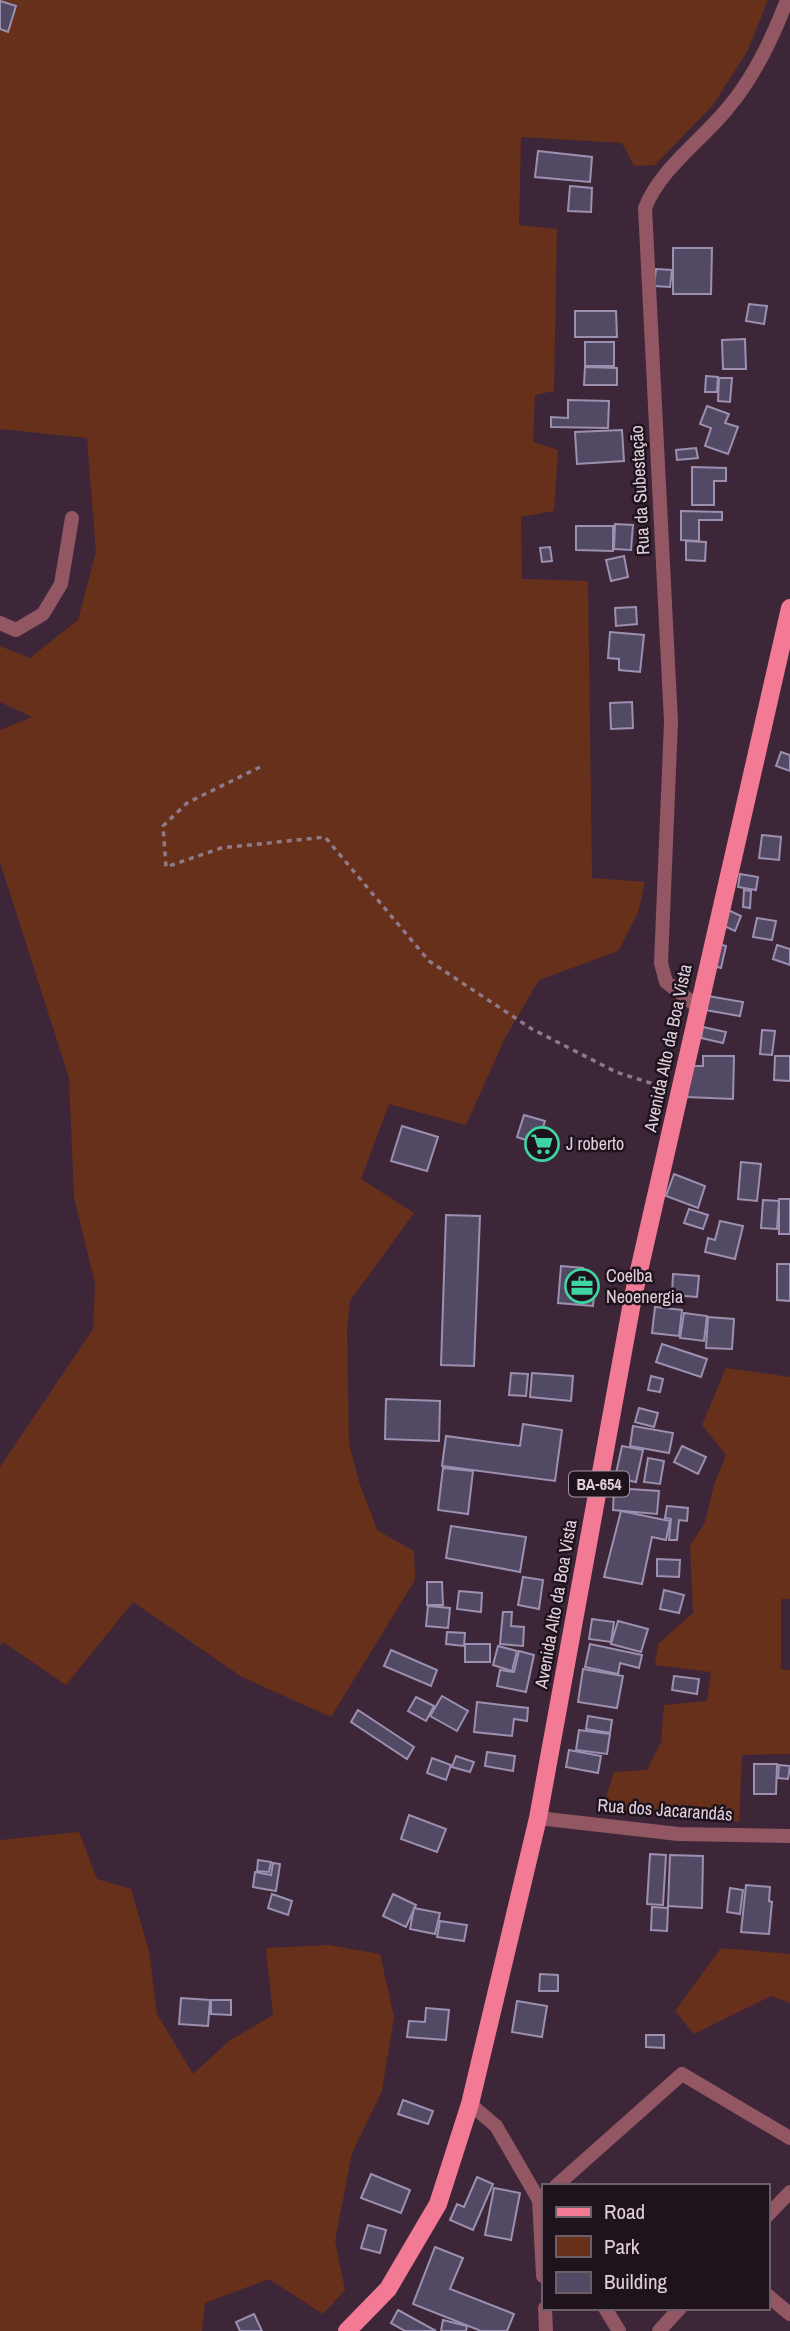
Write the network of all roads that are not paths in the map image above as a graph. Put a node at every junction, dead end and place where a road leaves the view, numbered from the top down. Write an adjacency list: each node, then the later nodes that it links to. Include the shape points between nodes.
1 (787, 0): 5 (street, Rua da Subestação, via 730,106 653,189 645,208 671,722 661,962 666,982)
2 (72, 518): 4 (street, via 61,584 43,614 16,630)
3 (790, 608): 5 (main road, Avenida Alto da Boa Vista / BA-654)
4 (0, 623)
5 (698, 1007): 6 (main road, Avenida Alto da Boa Vista / BA-654, via 634,1297)
6 (538, 1818): 7 (street, Rua dos Jacarandás, via 678,1834); 8 (main road, Avenida Alto da Boa Vista / BA-654)
7 (790, 1836)
8 (470, 2104): 12 (street, via 496,2126); 19 (main road, Avenida Alto da Boa Vista / BA-654, via 438,2204 388,2289)
9 (790, 2138): 10 (street, via 682,2074)
10 (558, 2184)
11 (790, 2192): 13 (street)
12 (542, 2201)
13 (769, 2214)
14 (769, 2297): 18 (street)
15 (545, 2310): 20 (street)
16 (606, 2310): 21 (street)
17 (678, 2310): 22 (street)
18 (790, 2314)
19 (347, 2331)
20 (546, 2331)
21 (619, 2331)
22 (659, 2331)

